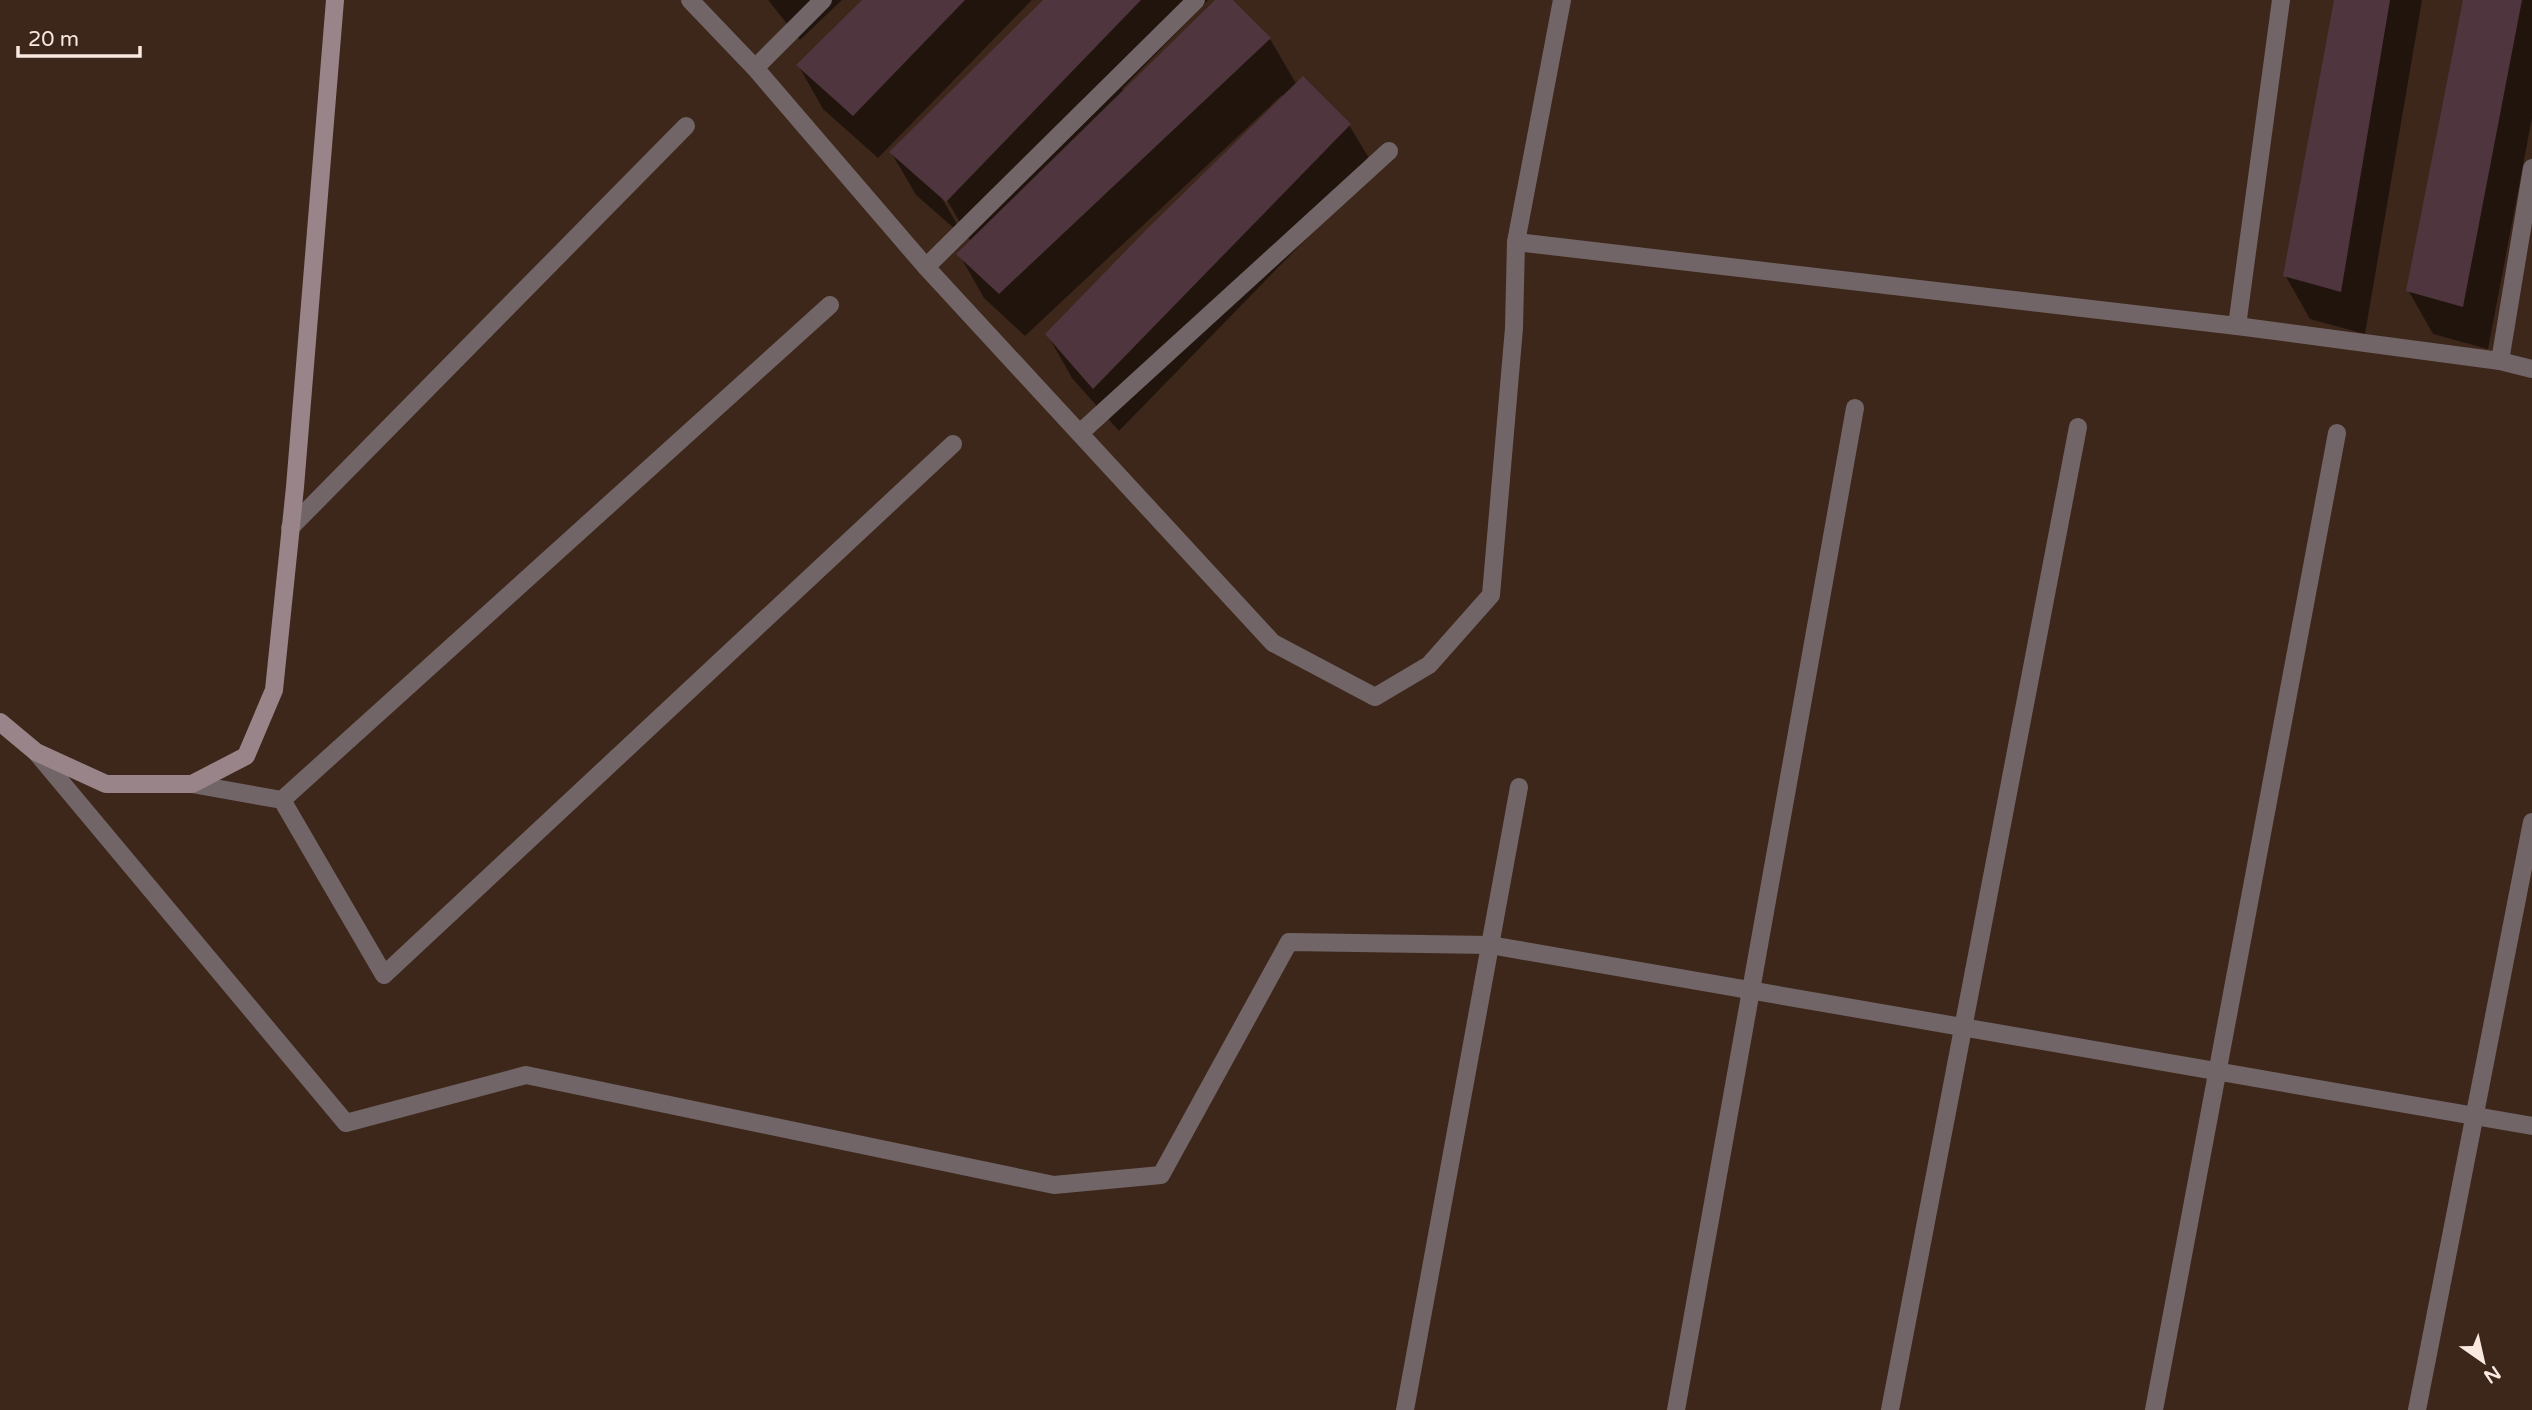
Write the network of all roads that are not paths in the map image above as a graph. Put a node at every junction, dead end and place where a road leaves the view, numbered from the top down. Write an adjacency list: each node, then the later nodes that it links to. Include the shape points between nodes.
1 (335, 0): 22 (street)
2 (690, 0): 7 (street)
3 (823, 0): 7 (street)
4 (1196, 0): 12 (street)
5 (1562, 0): 11 (street)
6 (2281, 0): 14 (street)
7 (755, 68): 12 (street)
8 (686, 126): 22 (street)
9 (1390, 151): 19 (street)
10 (2532, 168): 15 (street)
11 (1516, 242): 14 (street); 19 (street, via 1514,328 1490,595 1429,665 1375,697 1273,643)
12 (926, 267): 19 (street)
13 (830, 306): 27 (street)
14 (2237, 326): 15 (street)
15 (2500, 361): 16 (street)
16 (2532, 369)
17 (1855, 408): 30 (street)
18 (2078, 427): 31 (street)
19 (1080, 433)
20 (2337, 433): 32 (street)
21 (953, 444): 27 (street, via 384,975)
22 (290, 528): 25 (street, via 274,690 246,755)
23 (0, 722): 24 (street)
24 (36, 752): 25 (street, via 106,784); 29 (street, via 346,1123 526,1075 1054,1185 1161,1175 1289,942)
25 (192, 784): 27 (street)
26 (1519, 787): 29 (street)
27 (282, 800)
28 (2532, 822): 33 (street)
29 (1490, 945): 30 (street); 35 (street)
30 (1751, 989): 31 (street); 36 (street)
31 (1963, 1027): 32 (street); 37 (street)
32 (2217, 1071): 33 (street); 38 (street)
33 (2474, 1115): 34 (street); 39 (street)
34 (2532, 1126)
35 (1405, 1410)
36 (1676, 1410)
37 (1890, 1410)
38 (2154, 1410)
39 (2417, 1410)

